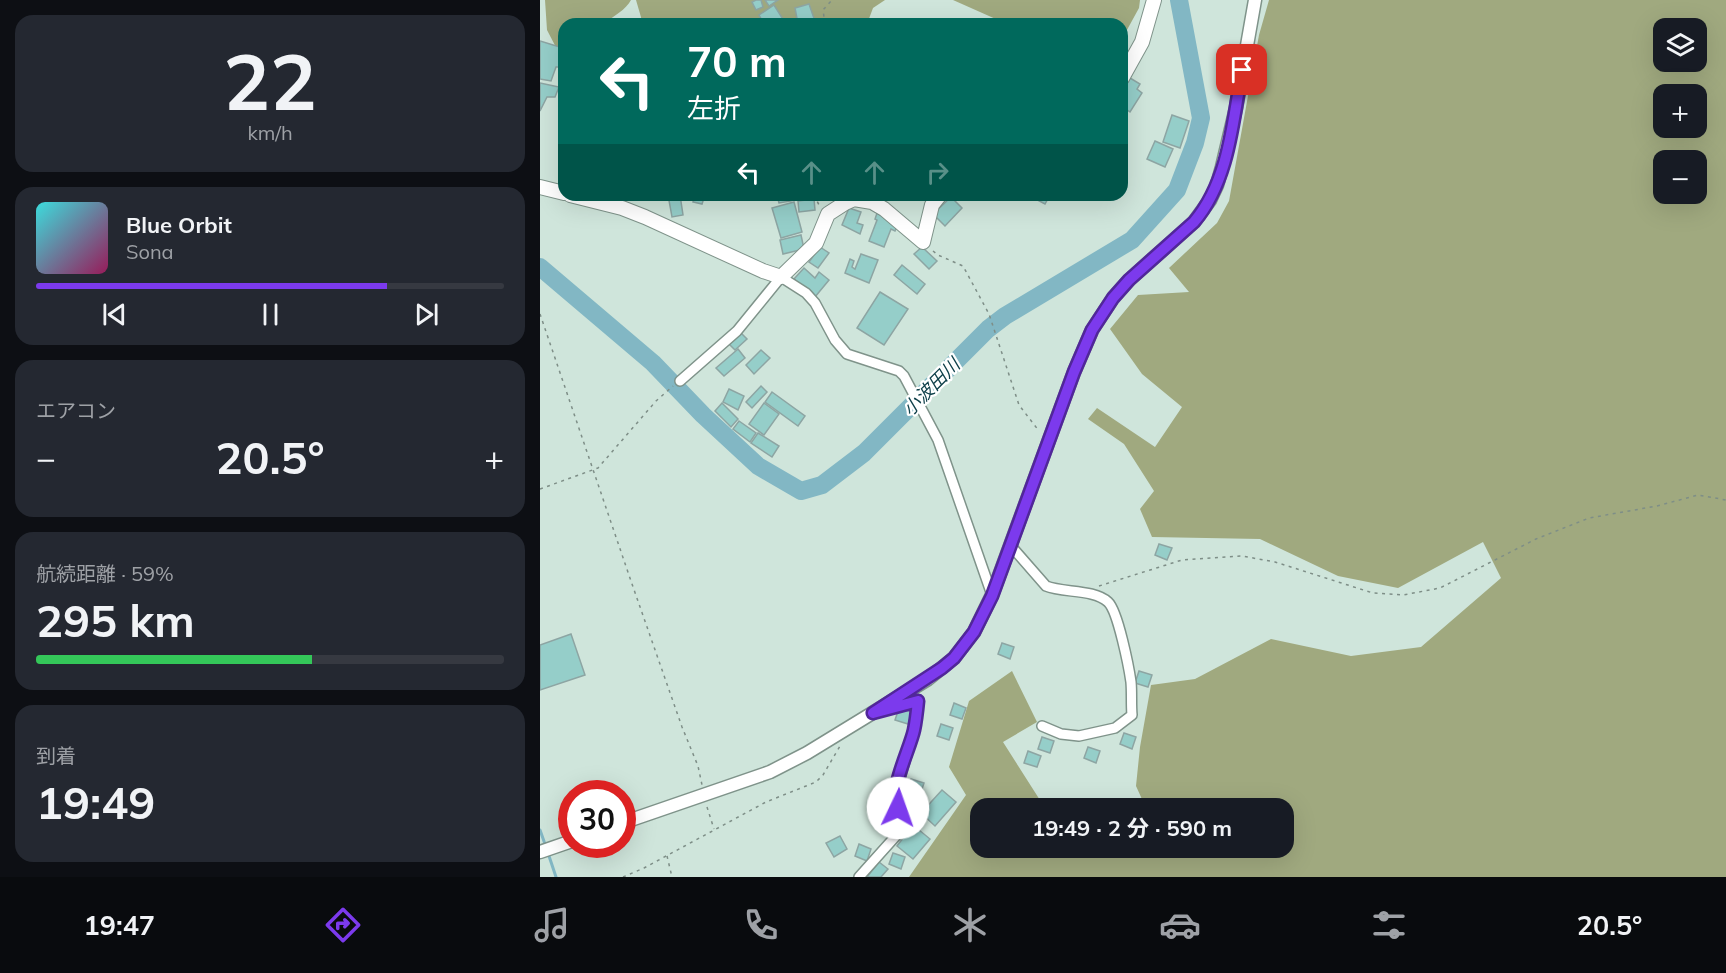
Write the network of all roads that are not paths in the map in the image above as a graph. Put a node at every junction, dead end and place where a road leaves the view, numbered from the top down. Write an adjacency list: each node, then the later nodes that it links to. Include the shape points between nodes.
1 (1154, 0): 3 (main road, via 1142,42)
2 (1255, 0): 12 (street, via 1236,108 1217,185 1203,212 1129,280 1101,315 1074,372)
3 (1128, 67)
4 (540, 187): 5 (main road)
5 (558, 192)
6 (592, 201): 10 (main road, via 630,211)
7 (850, 201): 10 (main road, via 828,214 816,243)
8 (866, 201): 9 (main road, via 885,209 923,242)
9 (935, 201)
10 (781, 277): 11 (street, via 736,331); 13 (street, via 806,293 847,354 899,371 910,387 938,440)
11 (680, 381)
12 (1011, 546): 13 (street); 15 (street, via 1046,586 1108,602 1116,614 1131,680 1132,715 1115,728 1079,736)
13 (992, 596): 14 (street, via 974,632 954,658)
14 (873, 713): 16 (street, via 770,772); 17 (street, via 918,701 895,804 911,819)
15 (1042, 726)
16 (636, 818)
17 (859, 877)

